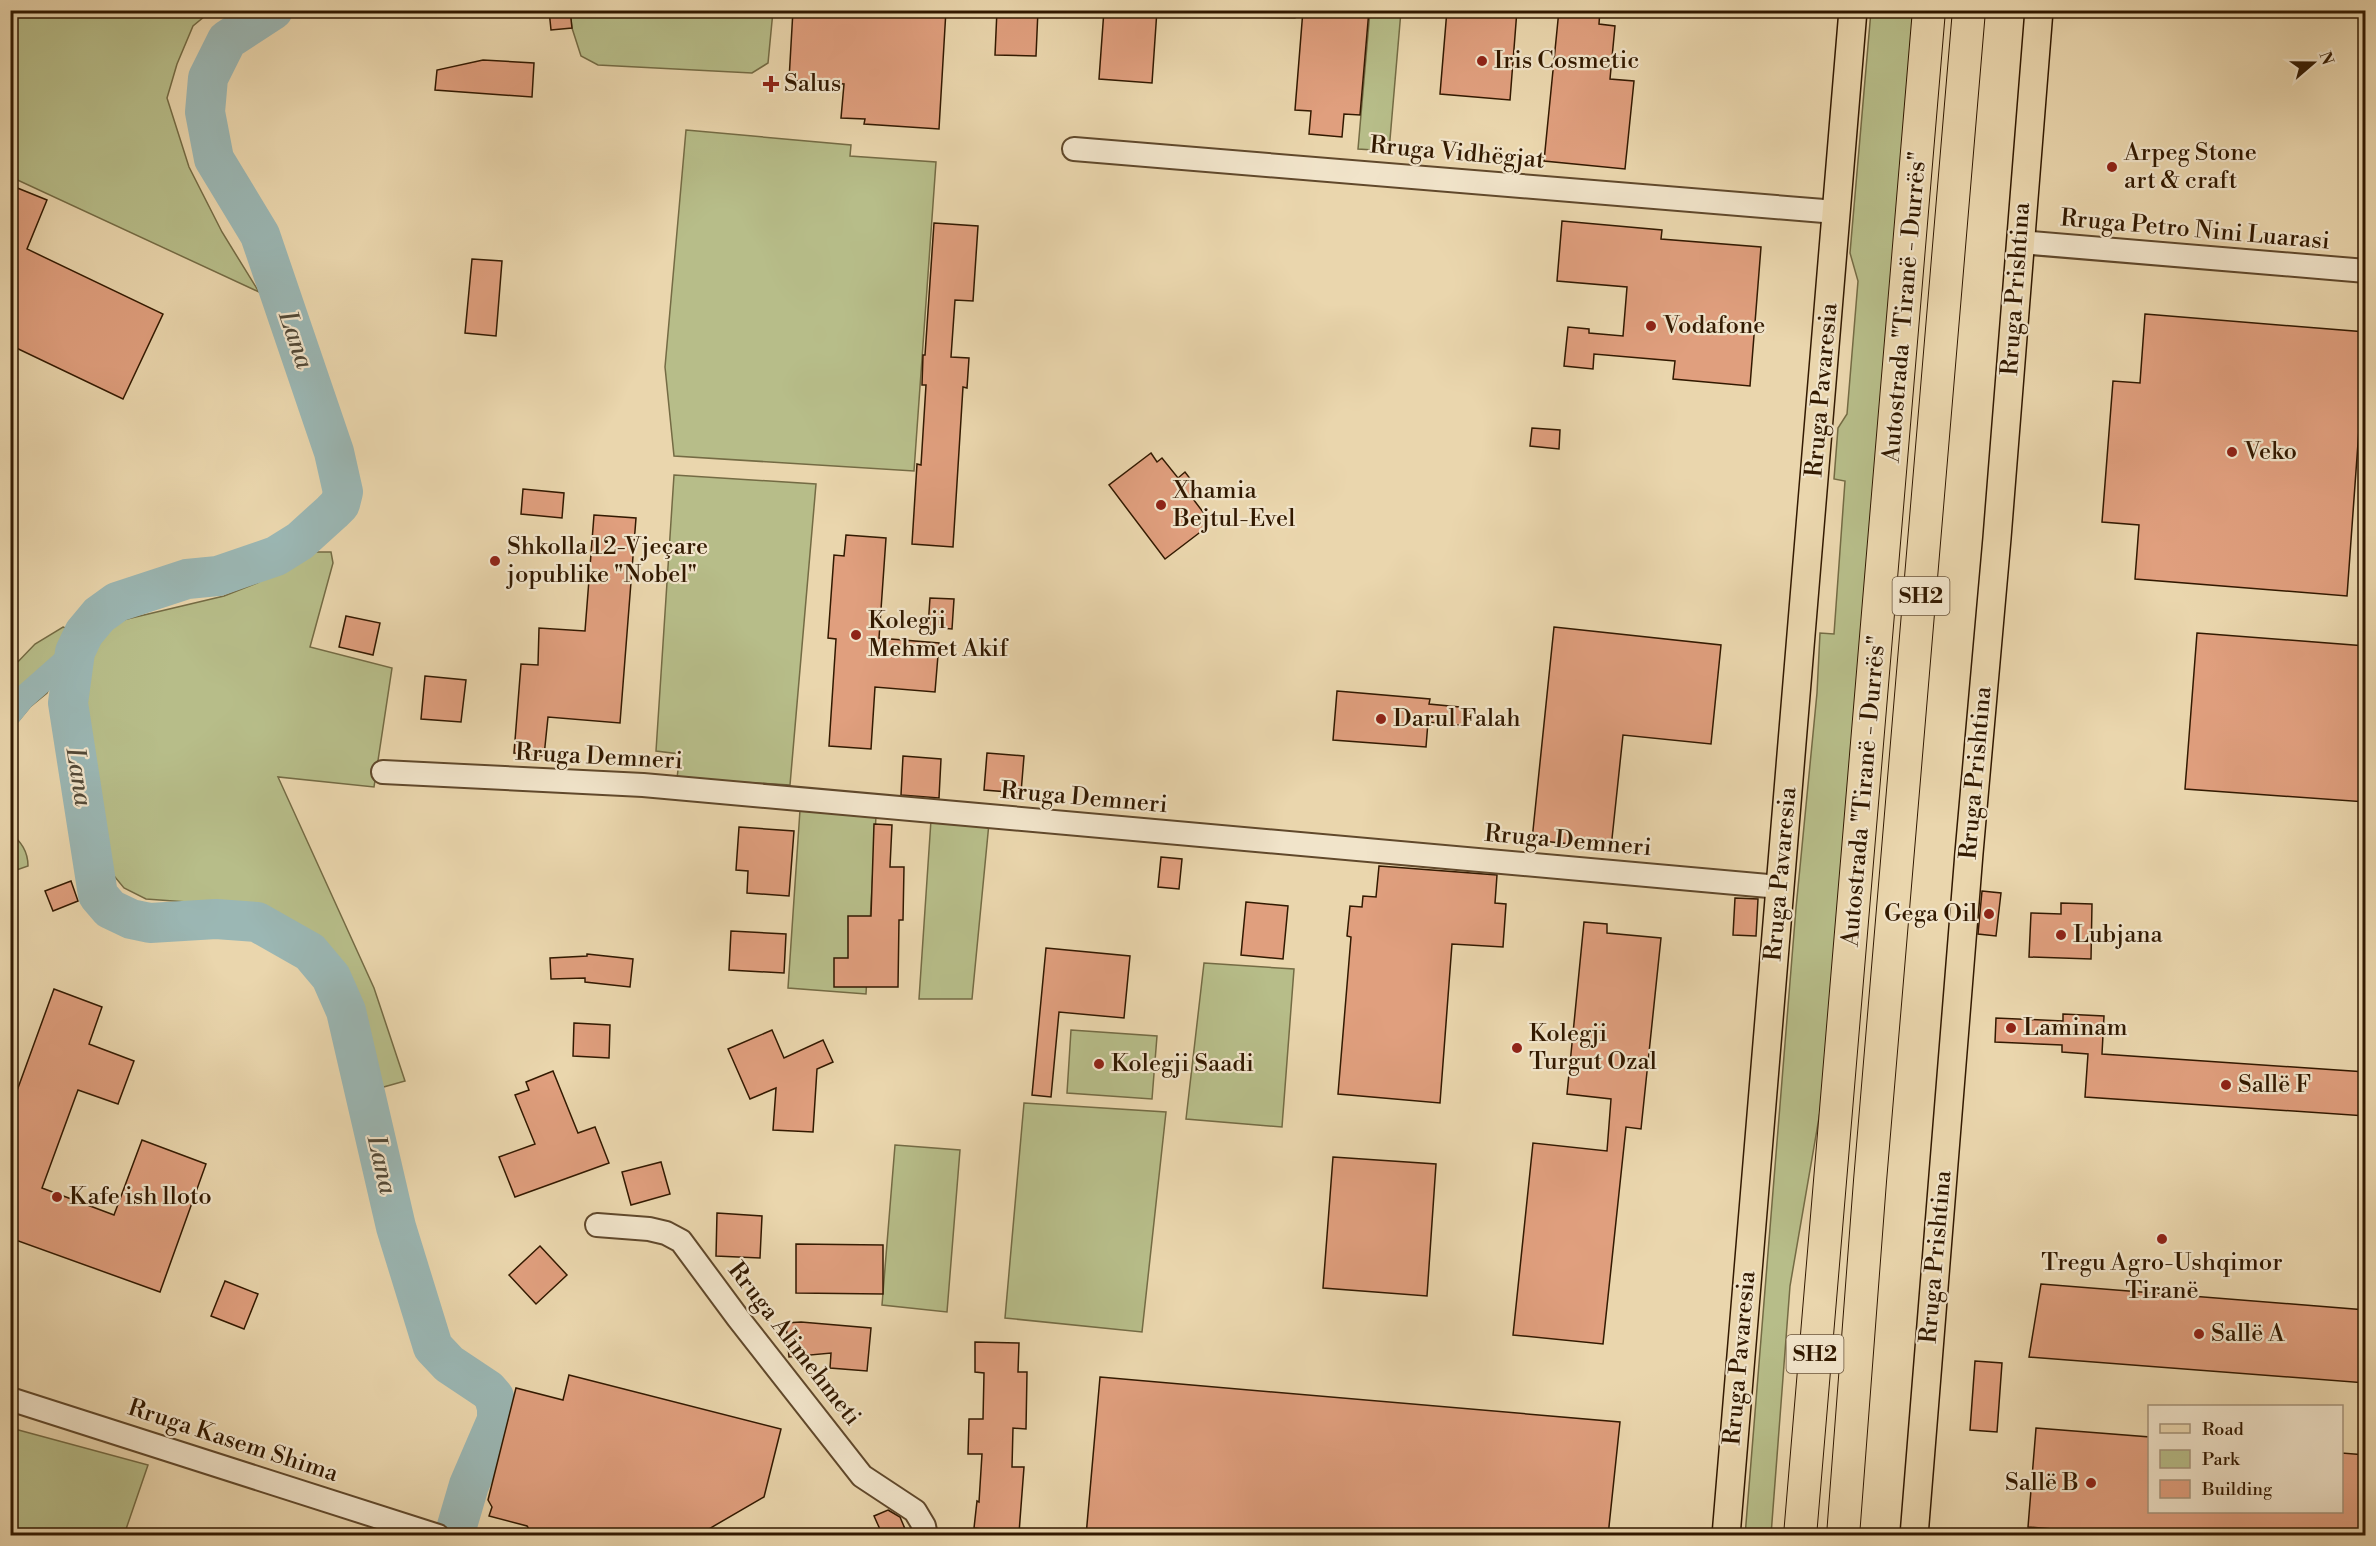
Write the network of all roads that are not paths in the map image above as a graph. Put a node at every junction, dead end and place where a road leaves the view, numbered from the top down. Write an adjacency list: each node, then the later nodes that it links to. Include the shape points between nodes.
1 (1853, 10): 6 (main road, Rruga Pavaresia)
2 (1929, 10): 16 (highway, Autostrada "Tiranë - Durrës" / SH2)
3 (1969, 10): 17 (highway, Autostrada "Tiranë - Durrës" / SH2)
4 (2039, 10): 7 (main road, Rruga Prishtina)
5 (1074, 149): 6 (street, Rruga Vidhëgjat)
6 (1836, 212): 10 (main road, Rruga Pavaresia)
7 (2019, 242): 8 (street, Rruga Petro Nini Luarasi); 18 (main road, Rruga Prishtina)
8 (2366, 271)
9 (383, 772): 10 (street, Rruga Demneri, via 643,785)
10 (1780, 887): 15 (main road, Rruga Pavaresia)
11 (597, 1225): 14 (street, Rruga Alimehmeti, via 649,1229 681,1241 862,1476 915,1511)
12 (10, 1399): 13 (street, Rruga Kasem Shima)
13 (438, 1536)
14 (926, 1536)
15 (1726, 1536)
16 (1800, 1536)
17 (1843, 1536)
18 (1914, 1536)

